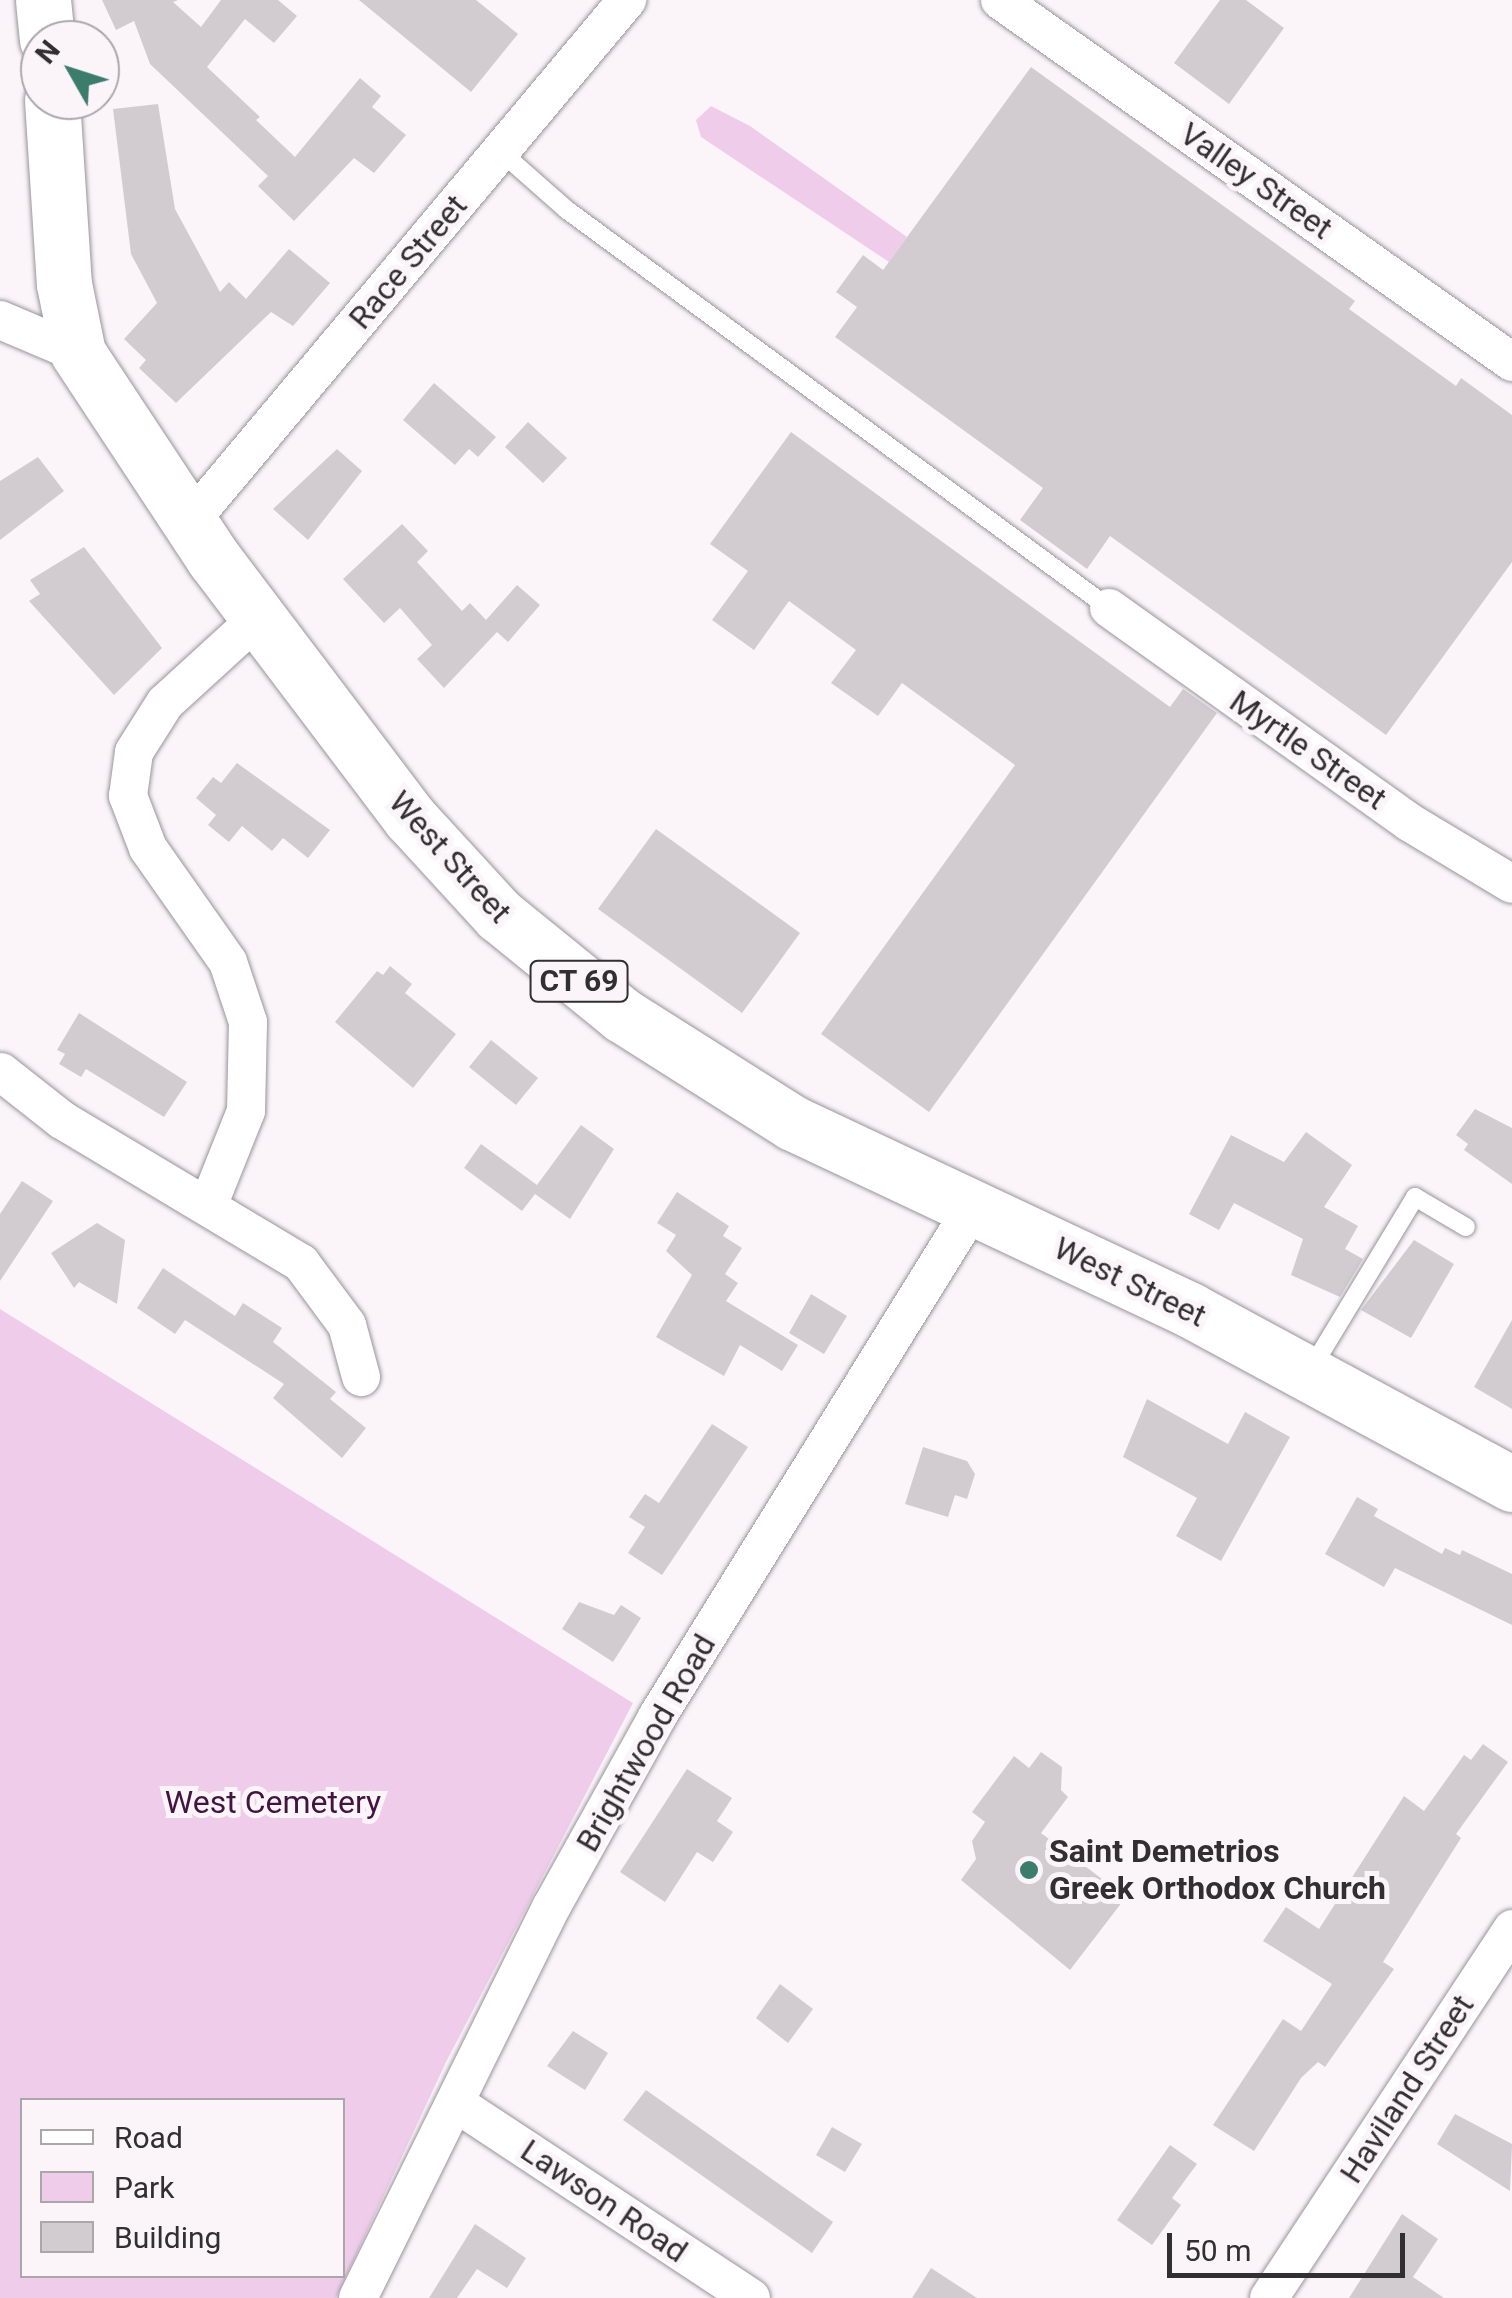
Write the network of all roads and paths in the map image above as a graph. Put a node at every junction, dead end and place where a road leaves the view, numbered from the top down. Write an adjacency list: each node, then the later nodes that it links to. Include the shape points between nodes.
1 (627, 0): 4 (street, Race Street)
2 (1000, 0): 7 (street, Valley Street)
3 (53, 120): 6 (main road, West Street / CT 69, via 64,284)
4 (500, 151): 8 (street, Race Street); 9 (lane, via 567,210)
5 (0, 320): 6 (street)
6 (78, 353): 8 (main road, West Street / CT 69)
7 (1512, 362)
8 (188, 524): 10 (main road, West Street / CT 69)
9 (1110, 608): 11 (street, Myrtle Street, via 1409,822)
10 (258, 618): 13 (street, via 165,703 134,752 128,796 148,848 228,962 248,1022 246,1111); 14 (main road, West Street / CT 69, via 410,818 499,916 622,1015 722,1082)
11 (1512, 884)
12 (1, 1072): 13 (street, via 62,1120)
13 (208, 1206): 17 (street, via 302,1263 347,1324)
14 (972, 1209): 16 (main road, West Street / CT 69, via 1190,1310); 20 (street, Brightwood Road, via 657,1717 552,1906)
15 (1466, 1227): 16 (lane, via 1415,1197)
16 (1308, 1374): 18 (main road, West Street / CT 69)
17 (361, 1376)
18 (1512, 1484)
19 (1512, 1929): 23 (street, Haviland Street)
20 (457, 2104): 21 (street, Brightwood Road); 22 (street, Lawson Road)
21 (358, 2298)
22 (751, 2298)
23 (1269, 2298)

